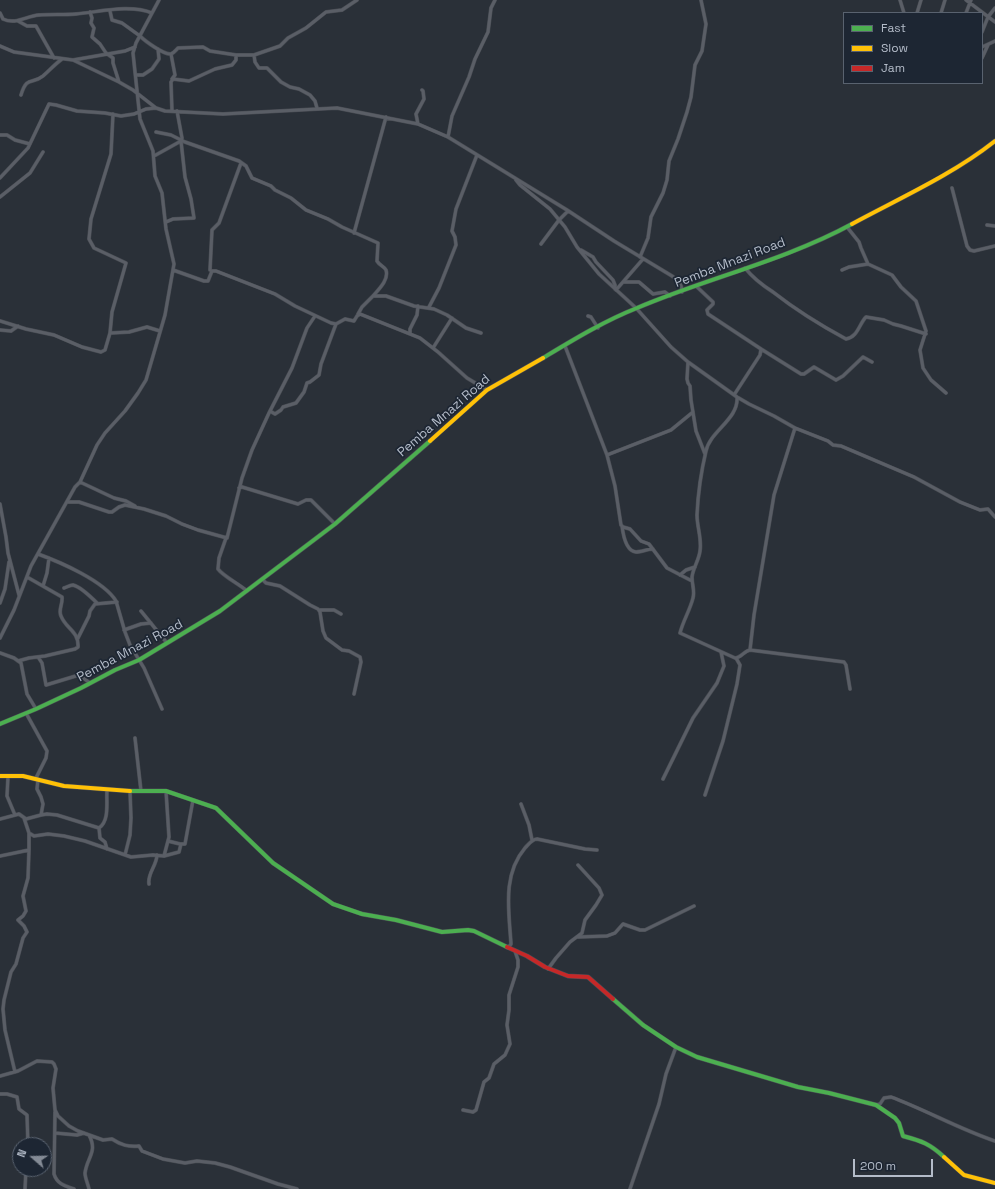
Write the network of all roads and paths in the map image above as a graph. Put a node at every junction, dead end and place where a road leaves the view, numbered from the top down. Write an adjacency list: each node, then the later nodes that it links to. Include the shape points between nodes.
1 (159, 0): 13 (street)
2 (357, 0): 35 (street, via 342,10 326,12 280,46)
3 (495, 0): 56 (street, via 491,8 488,32 452,116)
4 (701, 0): 78 (street, via 706,24 702,51 695,65 687,112 669,161 664,193 651,217 648,238)
5 (900, 0): 14 (street)
6 (921, 0): 15 (street)
7 (945, 0): 16 (street)
8 (966, 0): 9 (street)
9 (970, 1): 17 (street); 18 (street)
10 (995, 8): 21 (street)
11 (110, 11): 12 (street); 13 (street, via 138,8); 25 (street, via 112,20 122,23)
12 (90, 12): 22 (street, via 38,15); 32 (street, via 94,28 92,37)
13 (152, 12): 25 (street)
14 (904, 12)
15 (917, 12)
16 (941, 12)
17 (966, 12)
18 (982, 12)
19 (0, 13): 22 (street, via 5,20)
20 (983, 13): 21 (street)
21 (988, 17): 23 (street); 24 (street)
22 (18, 21): 37 (street, via 27,26 36,26)
23 (995, 22)
24 (983, 30)
25 (140, 36): 30 (street); 31 (street)
26 (995, 41): 27 (street)
27 (988, 44): 28 (street); 36 (street)
28 (983, 46)
29 (0, 47): 37 (street, via 14,52)
30 (135, 47): 32 (street); 40 (street, via 133,53)
31 (158, 49): 33 (street); 40 (street, via 158,59 152,69 143,75)
32 (106, 53): 39 (street); 42 (street, via 112,58)
33 (171, 54): 34 (street, via 178,48 204,47 210,51); 41 (street, via 175,75)
34 (236, 55): 35 (street); 41 (street, via 232,66 215,69 189,81)
35 (254, 55): 47 (street, via 259,68 267,68 281,82 310,95)
36 (983, 56)
37 (54, 58): 38 (street)
38 (62, 58): 39 (street); 45 (street, via 40,78 29,81)
39 (73, 60): 42 (street)
40 (136, 75): 44 (street)
41 (172, 81): 48 (street)
42 (120, 82): 44 (street)
43 (422, 90): 53 (street, via 424,99 416,113)
44 (139, 94): 46 (street); 49 (street)
45 (20, 96)
46 (156, 108): 48 (street); 49 (street)
47 (317, 108): 50 (street, via 223,114); 52 (street, via 344,108)
48 (172, 111): 50 (street)
49 (139, 112): 51 (street, via 126,116); 62 (street)
50 (177, 112): 57 (street)
51 (113, 114): 59 (street, via 77,111 49,104); 103 (street, via 111,154 89,231 89,239 94,248 126,263 112,312)
52 (386, 117): 53 (street); 74 (street)
53 (418, 124): 56 (street)
54 (156, 132): 57 (street)
55 (0, 135): 59 (street, via 7,135)
56 (448, 137): 61 (street)
57 (181, 140): 62 (street); 63 (street); 70 (street, via 185,177 194,218)
58 (995, 142): 73 (main road, Pemba Mnazi Road, via 948,174)
59 (30, 144): 64 (street)
60 (43, 152): 67 (street, via 30,174)
61 (477, 155): 65 (street); 91 (street, via 456,209 452,231 456,245)
62 (154, 156): 70 (street, via 155,176 162,193)
63 (241, 163): 74 (street, via 252,178 271,186 313,214); 82 (street, via 219,223 212,230)
64 (0, 178)
65 (516, 179): 68 (street); 69 (street)
66 (952, 188): 76 (street, via 967,246 974,251)
67 (0, 197)
68 (568, 211): 69 (street); 78 (street)
69 (559, 220): 75 (street); 77 (street)
70 (166, 222): 81 (street)
71 (988, 225): 72 (street)
72 (995, 226)
73 (847, 227): 79 (street, via 859,242); 80 (main road, Pemba Mnazi Road)
74 (354, 232): 88 (street, via 379,246 377,261 385,269 386,277)
75 (541, 244)
76 (995, 246)
77 (579, 249): 86 (street); 86 (street, via 593,256 613,280)
78 (641, 258): 84 (street); 87 (street, via 678,281 682,286)
79 (868, 264): 83 (street); 106 (street, via 892,275 904,291 916,301)
80 (745, 268): 85 (main road, Pemba Mnazi Road); 106 (street, via 757,281 786,302 846,338 855,334 866,317 884,320)
81 (173, 270): 93 (street, via 204,282 216,271 274,294); 102 (street)
82 (210, 270)
83 (842, 270)
84 (623, 282): 86 (street); 89 (street, via 639,282 653,294 664,292)
85 (696, 286): 87 (main road, Pemba Mnazi Road); 109 (street, via 713,302 707,310 708,314)
86 (615, 290): 92 (street)
87 (682, 292): 89 (main road, Pemba Mnazi Road)
88 (373, 296): 90 (street, via 386,296); 94 (street, via 362,307)
89 (670, 296): 92 (main road, Pemba Mnazi Road)
90 (418, 306): 91 (street); 105 (street)
91 (429, 308): 96 (street)
92 (636, 308): 100 (main road, Pemba Mnazi Road); 110 (street)
93 (315, 316): 98 (street); 115 (street, via 307,328 292,368)
94 (358, 316): 98 (street, via 354,321 343,319); 105 (street, via 360,314)
95 (588, 316): 100 (street)
96 (452, 318): 104 (street, via 466,328); 108 (street)
97 (0, 321): 99 (street)
98 (336, 324): 115 (street, via 319,375 307,383 295,404 284,406 275,414)
99 (18, 326): 101 (street, via 11,331); 103 (street, via 54,335 101,352 105,350)
100 (598, 328): 107 (main road, Pemba Mnazi Road)
101 (0, 330)
102 (160, 331): 103 (street, via 147,326 130,332); 120 (street, via 143,385 97,445)
103 (110, 333)
104 (481, 333)
105 (410, 334): 108 (street)
106 (926, 334): 113 (street, via 920,350 923,368 931,380)
107 (566, 346): 112 (main road, Pemba Mnazi Road); 119 (street)
108 (433, 348): 112 (street, via 467,378)
109 (761, 349): 111 (street, via 801,374 814,367 836,380 863,357); 114 (street)
110 (688, 362): 114 (street); 116 (street, via 687,379)
111 (872, 362)
112 (487, 390): 126 (main road, Pemba Mnazi Road)
113 (946, 393)
114 (736, 396): 117 (street); 118 (street, via 736,407 723,428 708,444)
115 (270, 411): 121 (street, via 252,450)
116 (693, 412): 118 (street, via 696,432); 119 (street, via 671,430)
117 (795, 428): 125 (street, via 908,474 980,510 988,509); 153 (street, via 774,495)
118 (705, 454): 133 (street, via 698,492 701,544)
119 (607, 455): 127 (street)
120 (80, 482): 122 (street); 124 (street)
121 (239, 488): 126 (street, via 298,504 311,500); 128 (street)
122 (67, 502): 124 (street, via 79,502 109,512 125,505); 130 (street)
123 (0, 504): 132 (street)
124 (138, 508): 128 (street, via 159,513 182,524)
125 (995, 517)
126 (335, 524): 136 (main road, Pemba Mnazi Road)
127 (622, 526): 129 (street, via 630,529 639,540); 129 (street, via 626,543 633,551)
128 (226, 538): 140 (street, via 218,569)
129 (653, 549): 134 (street, via 667,568)
130 (38, 554): 131 (street); 135 (street)
131 (49, 558): 138 (street); 142 (street, via 100,584)
132 (9, 560): 141 (street); 143 (street)
133 (695, 567): 134 (street); 137 (street)
134 (680, 575): 137 (street)
135 (27, 576): 138 (street); 141 (street)
136 (262, 579): 140 (main road, Pemba Mnazi Road); 146 (street, via 266,583 280,586)
137 (692, 581): 154 (street, via 693,596 680,633)
138 (43, 586): 151 (street, via 62,597 59,611 64,622)
139 (64, 588): 144 (street, via 75,586)
140 (247, 591): 152 (main road, Pemba Mnazi Road)
141 (19, 595): 150 (street, via 10,621)
142 (117, 602): 144 (street); 149 (street)
143 (0, 603)
144 (97, 603): 151 (street, via 90,611)
145 (141, 610): 148 (street)
146 (320, 610): 147 (street, via 334,610); 162 (street, via 326,638 342,650 360,658)
147 (341, 614)
148 (151, 623): 149 (street); 152 (street)
149 (124, 630): 158 (street)
150 (0, 638)
151 (78, 638): 156 (street, via 76,649)
152 (167, 643): 158 (main road, Pemba Mnazi Road)
153 (750, 650): 157 (street); 161 (street, via 845,663)
154 (721, 652): 157 (street); 171 (street, via 724,666 717,683 695,714)
155 (0, 653): 159 (street)
156 (38, 657): 159 (street); 160 (street, via 42,663 46,685 79,675)
157 (736, 658): 176 (street, via 740,665 737,684 723,741)
158 (139, 660): 160 (main road, Pemba Mnazi Road); 164 (street)
159 (18, 661): 163 (street, via 22,664 27,694)
160 (90, 683): 163 (main road, Pemba Mnazi Road)
161 (850, 689)
162 (354, 694)
163 (36, 709): 165 (main road, Pemba Mnazi Road)
164 (162, 709)
165 (26, 713): 166 (main road, Pemba Mnazi Road); 170 (street, via 47,751)
166 (0, 724)
167 (135, 738): 174 (street)
168 (0, 776): 169 (main road)
169 (8, 777): 170 (main road); 179 (street, via 7,796)
170 (37, 779): 172 (main road, via 64,786); 180 (street, via 37,789 43,804)
171 (663, 779)
172 (107, 790): 173 (main road); 183 (street, via 106,813)
173 (130, 791): 174 (main road); 191 (street, via 132,818)
174 (141, 791): 175 (main road)
175 (166, 791): 177 (main road); 186 (street)
176 (705, 795)
177 (193, 800): 187 (street, via 185,842); 199 (main road, via 218,810 273,863 332,904 362,914 442,932 471,930)
178 (521, 804): 185 (street)
179 (15, 815): 181 (street); 182 (street, via 19,814)
180 (41, 815): 182 (street); 183 (street, via 56,815)
181 (0, 818)
182 (24, 818): 184 (street)
183 (100, 828): 188 (street, via 100,838 105,842)
184 (28, 833): 188 (street, via 34,836 64,836); 189 (street)
185 (532, 840): 190 (street); 199 (street, via 516,862 509,884 511,944)
186 (168, 841): 187 (street); 194 (street)
187 (182, 844): 194 (street, via 179,852)
188 (107, 849): 191 (street)
189 (29, 850): 193 (street); 203 (street, via 28,878 23,896 26,911 18,920 27,932 11,972 3,1004 5,1030)
190 (597, 850)
191 (125, 855): 192 (street)
192 (157, 855): 194 (street); 196 (street, via 148,879)
193 (0, 856)
194 (164, 856)
195 (578, 865): 198 (street, via 602,894 585,920 583,931)
196 (149, 884)
197 (694, 906): 198 (street, via 645,930 623,924 615,933 607,936)
198 (578, 937): 201 (street, via 570,942)
199 (508, 948): 200 (main road)
200 (515, 951): 201 (main road); 208 (street, via 518,963 509,995 506,1025 509,1047 505,1055 494,1064 489,1078 484,1082 476,1110)
201 (548, 969): 202 (main road, via 568,976 588,977 643,1025)
202 (676, 1047): 206 (main road, via 715,1063 798,1087); 220 (street)
203 (15, 1072): 204 (street); 207 (street, via 37,1061 54,1064)
204 (0, 1076)
205 (0, 1094): 212 (street, via 17,1097 19,1109 27,1115)
206 (876, 1105): 213 (street, via 884,1098 891,1097 978,1136); 215 (main road, via 893,1115 903,1136 932,1146 964,1175)
207 (55, 1110): 209 (street); 210 (street, via 69,1126)
208 (463, 1110)
209 (55, 1133): 210 (street); 217 (street, via 55,1178 62,1185)
210 (84, 1133): 211 (street)
211 (88, 1135): 218 (street, via 93,1147 86,1172); 219 (street, via 103,1140 112,1139 121,1145 139,1146 142,1151 163,1159 230,1166)
212 (28, 1137)
213 (995, 1141)
214 (26, 1177): 216 (street)
215 (995, 1183)
216 (25, 1189)
217 (74, 1189)
218 (89, 1189)
219 (298, 1189)
220 (630, 1189)

